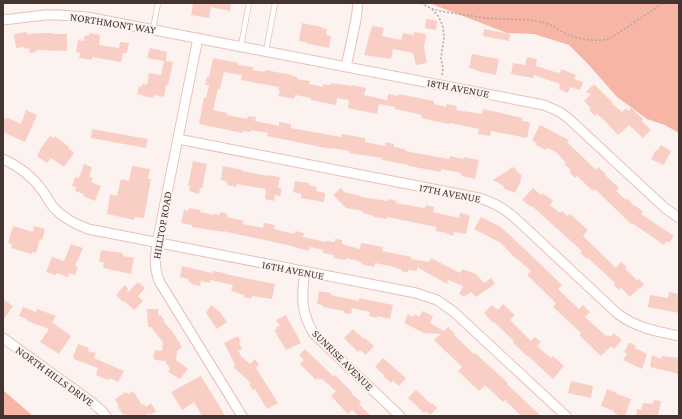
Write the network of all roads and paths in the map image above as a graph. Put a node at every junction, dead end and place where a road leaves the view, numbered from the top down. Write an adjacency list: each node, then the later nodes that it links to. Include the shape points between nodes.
1 (158, 3): 9 (lane)
2 (249, 3): 11 (lane)
3 (276, 3): 12 (lane)
4 (358, 3): 13 (street)
5 (421, 3): 7 (path)
6 (663, 3): 7 (path, via 611,38 600,41 570,35 549,24 532,20 500,19)
7 (430, 8): 14 (path, via 439,17 443,27)
8 (3, 20): 9 (street, NORTHMONT WAY, via 73,15)
9 (153, 29): 10 (street, NORTHMONT WAY)
10 (198, 38): 11 (street, 18TH AVENUE); 15 (street, HILLTOP ROAD)
11 (241, 46): 12 (street, 18TH AVENUE)
12 (266, 51): 13 (street, 18TH AVENUE)
13 (346, 67): 17 (street, 18TH AVENUE, via 553,108 575,124)
14 (442, 78)
15 (178, 139): 18 (street, HILLTOP ROAD); 20 (street, 17TH AVENUE, via 492,202 515,218 623,318 647,329)
16 (3, 159): 18 (street, 16TH AVENUE, via 18,167 33,180 54,208 68,220 88,229)
17 (679, 218)
18 (157, 243): 19 (street, 16TH AVENUE); 23 (street, HILLTOP ROAD, via 155,266 160,280)
19 (305, 272): 24 (street, SUNRISE AVENUE, via 303,307 314,334); 25 (street, 16TH AVENUE, via 416,293 436,300 454,312)
20 (679, 336)
21 (3, 338): 22 (street, NORTH HILLS DRIVE, via 89,400)
22 (106, 416)
23 (242, 416)
24 (400, 416)
25 (566, 416)

